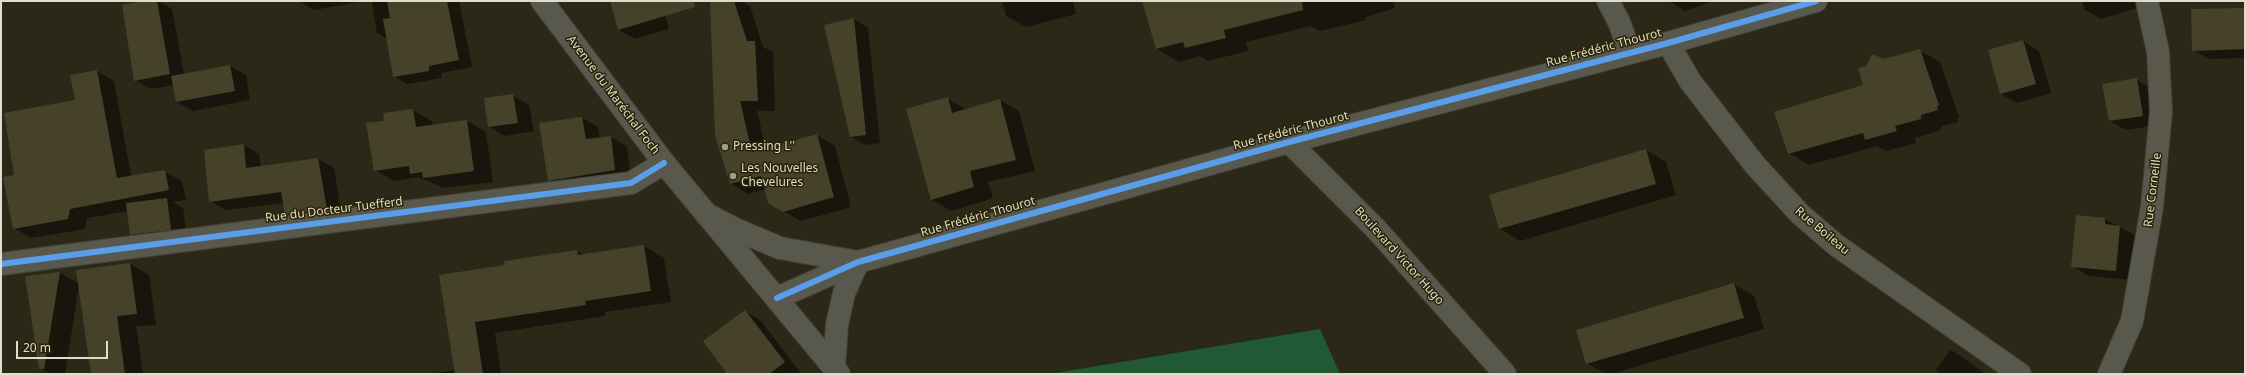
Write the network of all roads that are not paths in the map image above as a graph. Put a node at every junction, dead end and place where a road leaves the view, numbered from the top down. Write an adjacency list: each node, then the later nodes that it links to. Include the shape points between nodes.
1 (542, 1): 8 (street, Avenue du Maréchal Foch)
2 (1608, 1): 6 (street)
3 (1816, 1): 5 (street, Rue Frédéric Thourot)
4 (2147, 1): 16 (street, Rue Corneille, via 2158,52 2161,112 2152,207 2132,321)
5 (1668, 43): 6 (street, Rue Frédéric Thourot); 15 (street, Rue Boileau, via 1690,81 1755,165 1800,214 1836,245)
6 (1630, 52): 7 (street, Rue Frédéric Thourot)
7 (1289, 142): 10 (street, Rue Frédéric Thourot); 14 (street, Boulevard Victor Hugo, via 1376,229)
8 (664, 163): 9 (street, Avenue du Maréchal Foch); 11 (street, Rue du Docteur Tuefferd, via 631,183)
9 (706, 214): 10 (street, Rue Frédéric Thourot, via 780,248); 12 (street, Avenue du Maréchal Foch)
10 (858, 262): 12 (street, Rue Frédéric Thourot); 13 (street, via 844,293 837,325)
11 (1, 264)
12 (777, 298): 13 (street, Avenue du Maréchal Foch)
13 (836, 370)
14 (1505, 374)
15 (2020, 374)
16 (2109, 374)

